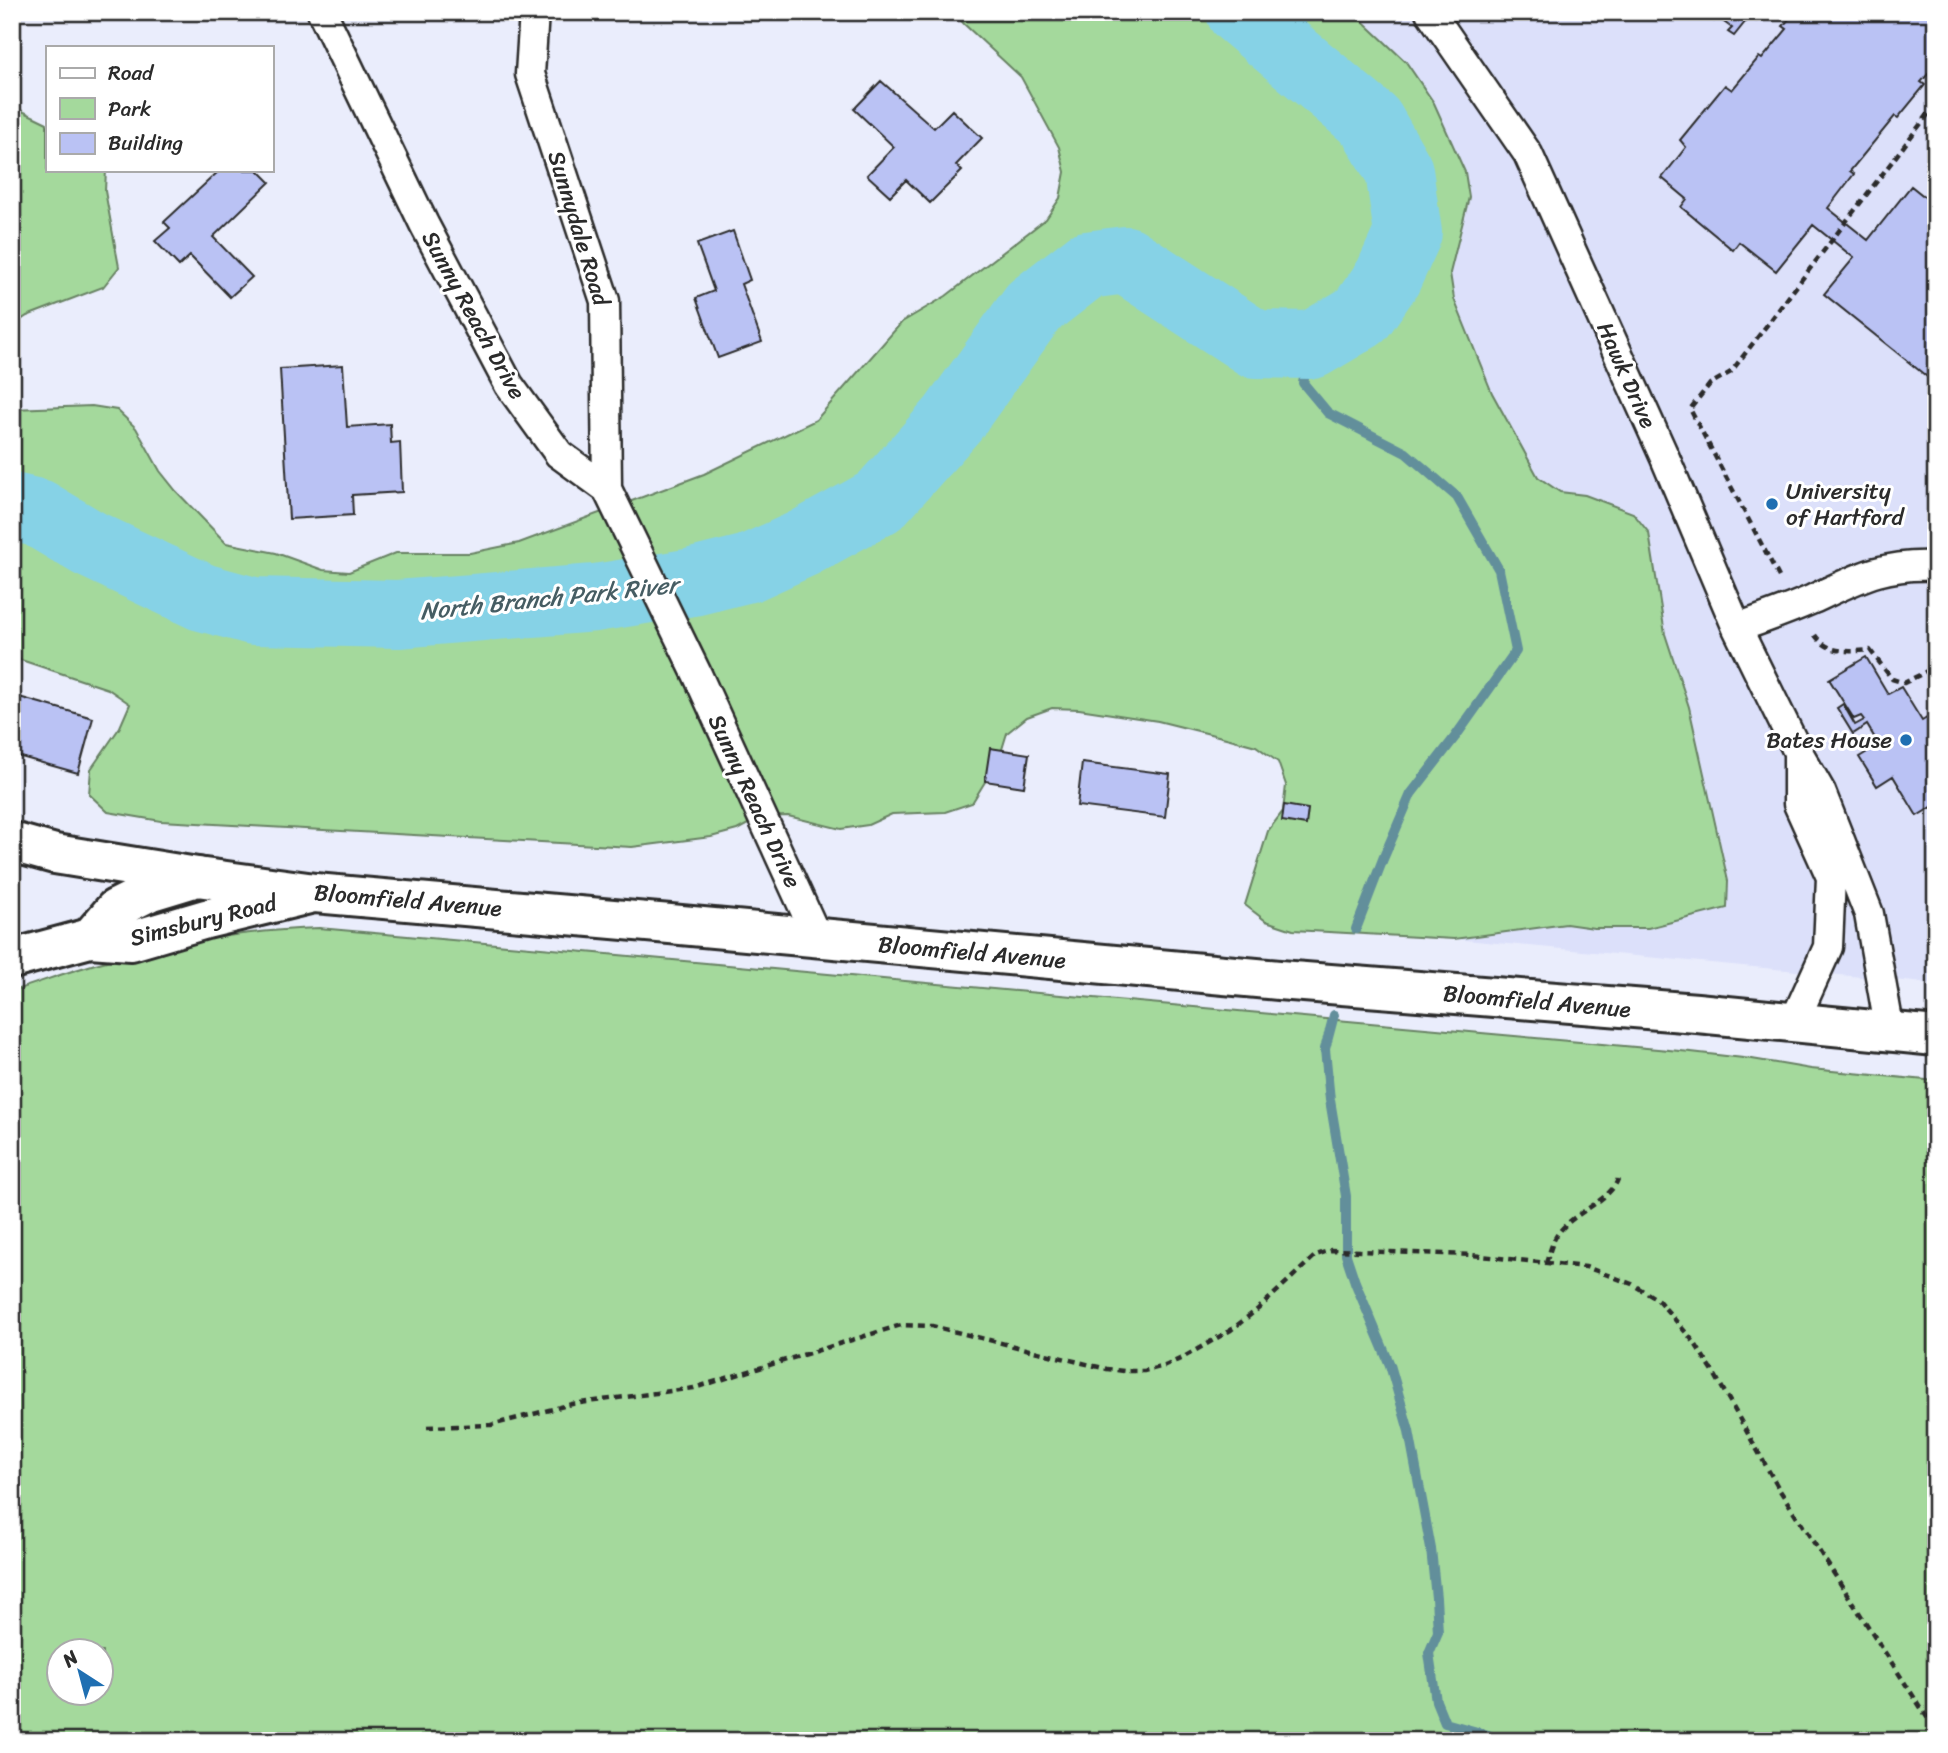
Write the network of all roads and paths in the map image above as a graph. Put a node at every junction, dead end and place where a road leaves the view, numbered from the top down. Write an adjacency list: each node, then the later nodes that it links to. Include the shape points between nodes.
1 (322, 12): 5 (street, Sunny Reach Drive, via 424,224 509,385 559,454)
2 (534, 12): 5 (street, Sunnydale Road, via 530,74 605,302)
3 (1430, 12): 8 (street, Hawk Drive, via 1528,154)
4 (1936, 104): 7 (path, via 1731,372 1710,384 1690,409)
5 (607, 489): 15 (street, Sunny Reach Drive)
6 (1936, 566): 8 (street, via 1874,572)
7 (1779, 577)
8 (1737, 628): 11 (street, Hawk Drive)
9 (1815, 635): 10 (path, via 1841,652 1870,650 1892,679 1905,682 1931,669)
10 (1936, 676)
11 (1798, 752): 18 (street, Hawk Drive, via 1798,804 1831,877 1828,947); 19 (street, Hawk Drive, via 1821,792 1869,914)
12 (12, 842): 13 (main road, Bloomfield Avenue, via 55,854)
13 (197, 877): 14 (main road, Bloomfield Avenue); 16 (main road, Simsbury Road, via 150,891 115,909)
14 (315, 893): 15 (main road, Bloomfield Avenue); 16 (main road, Simsbury Road, via 131,941)
15 (817, 937): 18 (main road, Bloomfield Avenue)
16 (90, 939): 17 (main road, Simsbury Road)
17 (12, 959)
18 (1794, 1022): 19 (main road, Bloomfield Avenue)
19 (1890, 1032): 20 (main road, Bloomfield Avenue)
20 (1936, 1036)
21 (1618, 1179): 22 (path, via 1606,1196 1558,1233)
22 (1546, 1263): 23 (path, via 1472,1255 1331,1250 1316,1255 1231,1330 1166,1366 1144,1371 1107,1369 932,1326 901,1325 694,1388 572,1404 491,1425); 24 (path, via 1586,1267 1632,1284 1673,1315 1695,1342 1779,1489)
23 (426, 1427)
24 (1936, 1731)

